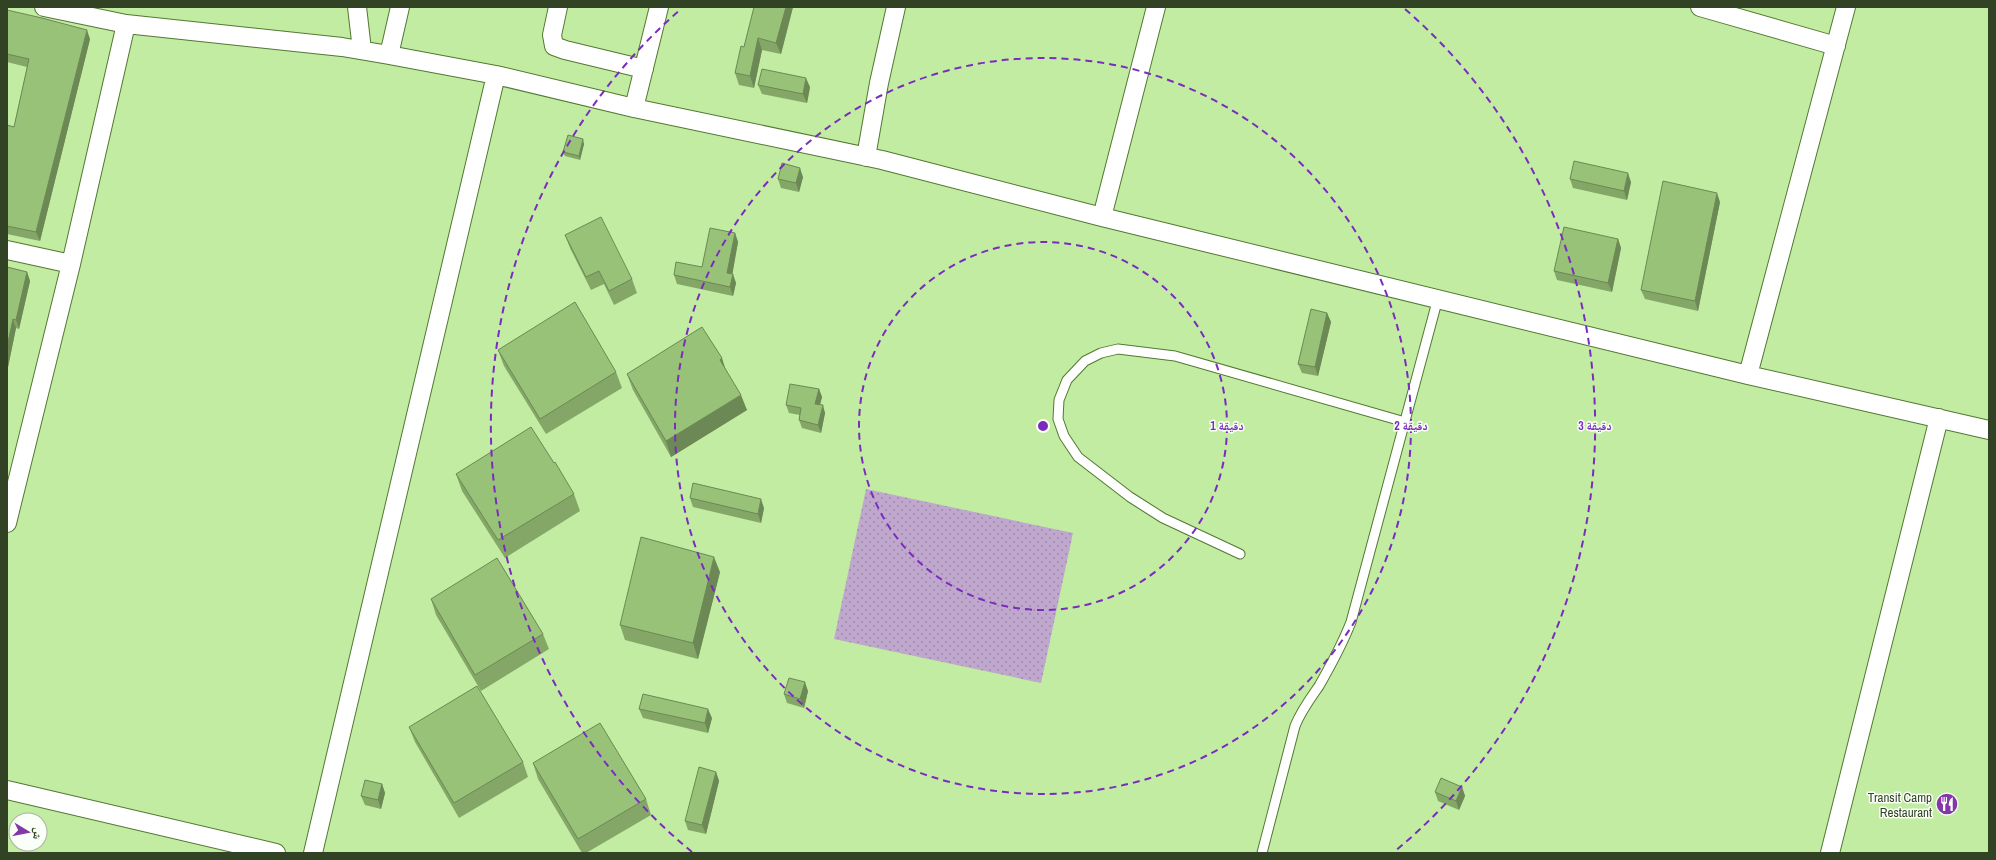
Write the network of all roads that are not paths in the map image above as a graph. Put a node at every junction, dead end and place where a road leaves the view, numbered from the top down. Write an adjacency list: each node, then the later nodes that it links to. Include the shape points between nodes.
1 (44, 7): 10 (street)
2 (357, 7): 12 (street)
3 (400, 7): 13 (street)
4 (558, 7): 14 (street, via 552,35 554,46)
5 (659, 7): 14 (street)
6 (896, 7): 17 (street)
7 (1156, 7): 18 (street)
8 (1700, 7): 11 (street)
9 (1846, 7): 11 (street)
10 (126, 24): 12 (street); 20 (street)
11 (1836, 46): 22 (street)
12 (362, 50): 13 (street)
13 (389, 55): 15 (street)
14 (644, 69): 16 (street)
15 (496, 76): 16 (street); 30 (street)
16 (634, 108): 17 (street)
17 (866, 157): 18 (street)
18 (1102, 217): 21 (street)
19 (7, 250): 20 (street)
20 (71, 264): 26 (street)
21 (1438, 298): 22 (street); 24 (lane)
22 (1748, 375): 23 (street)
23 (1939, 418): 25 (street); 32 (street)
24 (1405, 422): 27 (lane, via 1175,356 1118,349 1101,353 1085,361 1067,380 1059,400 1058,419 1064,436 1078,457 1130,497 1163,518); 31 (lane, via 1351,622 1340,649 1294,726)
25 (1989, 430)
26 (8, 515)
27 (1240, 554)
28 (7, 790): 29 (street)
29 (276, 853)
30 (313, 853)
31 (1262, 853)
32 (1830, 853)

